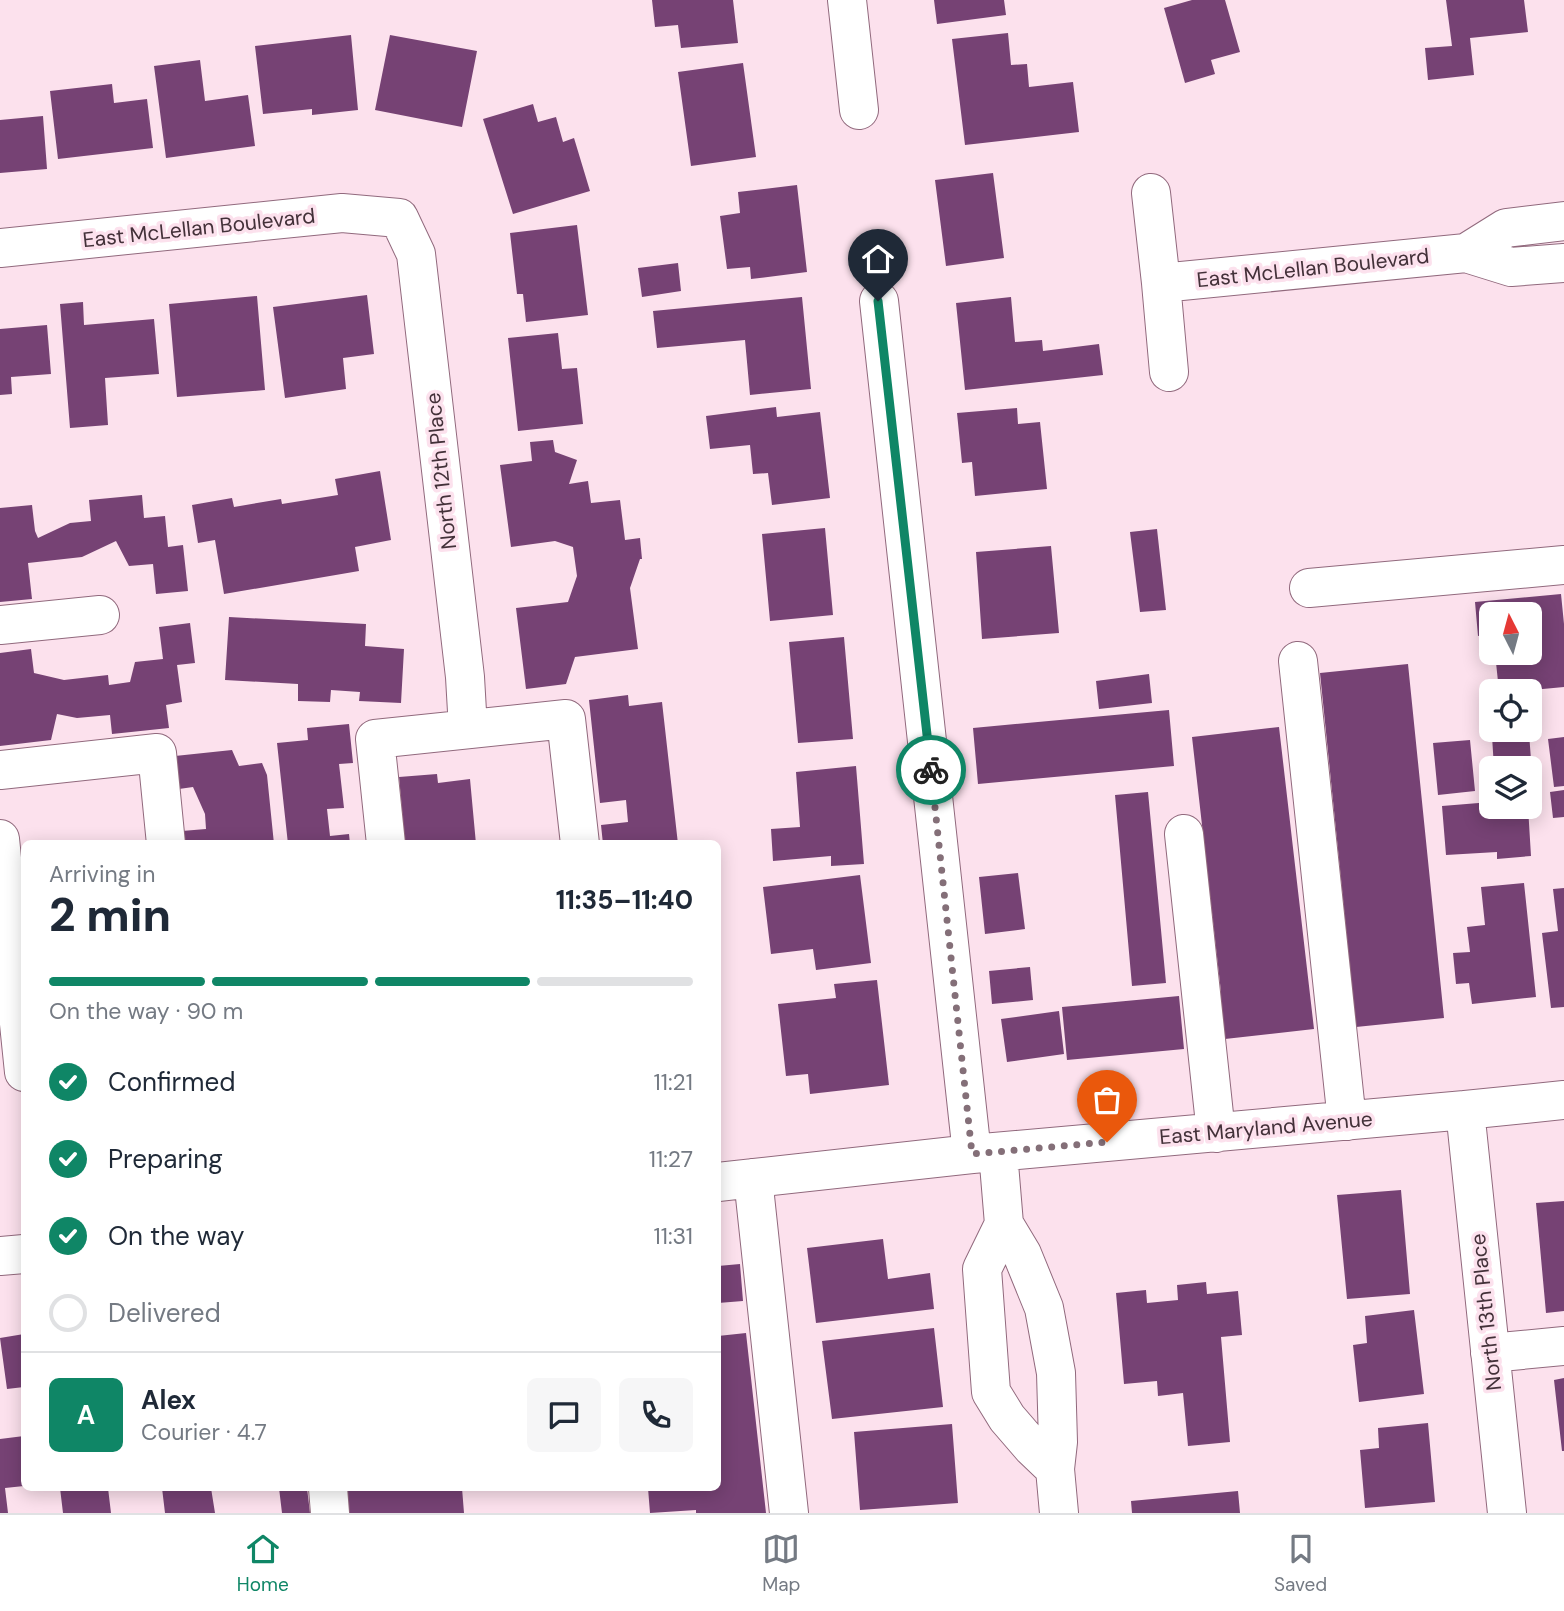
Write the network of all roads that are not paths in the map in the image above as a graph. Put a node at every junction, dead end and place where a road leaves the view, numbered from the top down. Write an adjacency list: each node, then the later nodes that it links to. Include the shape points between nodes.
1 (847, 0): 2 (street)
2 (859, 110)
3 (1151, 193): 9 (street)
4 (399, 218): 6 (street, East McLellan Boulevard, via 342,213); 17 (street, North 12th Place, via 416,254)
5 (1550, 223): 7 (street, East McLellan Boulevard, via 1506,228); 8 (street)
6 (0, 248)
7 (1466, 253): 8 (street, East McLellan Boulevard, via 1511,267); 9 (street, East McLellan Boulevard)
8 (1552, 264)
9 (1161, 283): 11 (street)
10 (878, 301): 29 (street, via 922,684)
11 (1169, 372)
12 (1564, 565): 13 (street)
13 (1309, 588)
14 (100, 615): 15 (street)
15 (0, 625)
16 (1298, 661): 27 (street)
17 (468, 729): 22 (street, via 375,739); 23 (street, via 566,719)
18 (0, 770): 21 (street, via 157,753)
19 (1184, 834): 28 (street)
20 (0, 839): 24 (street)
21 (166, 840)
22 (386, 840)
23 (580, 840)
24 (21, 1043)
25 (1564, 1100): 26 (street, East Maryland Avenue)
26 (1465, 1110): 27 (street, East Maryland Avenue); 35 (street, North 13th Place)
27 (1347, 1121): 28 (street, East Maryland Avenue)
28 (1216, 1133): 29 (street, East Maryland Avenue)
29 (985, 1153): 30 (street, East Maryland Avenue); 31 (street)
30 (735, 1180): 39 (street)
31 (1004, 1224): 36 (street, via 1023,1254 1044,1308 1056,1373); 36 (street, via 982,1269 991,1392 1007,1418)
32 (21, 1254): 33 (street)
33 (0, 1256)
34 (1564, 1346): 35 (street)
35 (1490, 1353): 41 (street, North 13th Place)
36 (1055, 1469): 40 (street)
37 (328, 1491): 38 (street)
38 (330, 1513)
39 (789, 1513)
40 (1059, 1513)
41 (1507, 1513)

